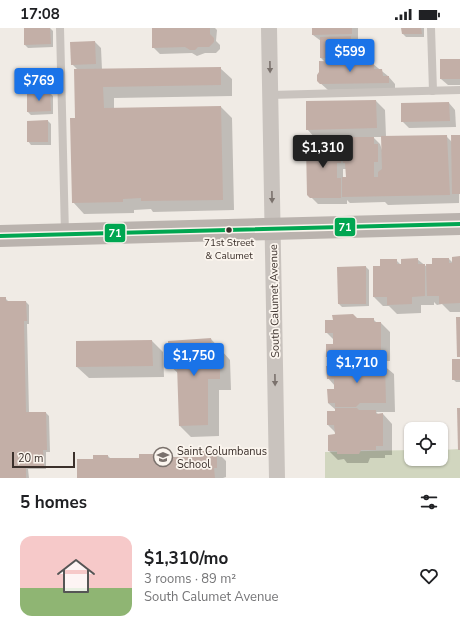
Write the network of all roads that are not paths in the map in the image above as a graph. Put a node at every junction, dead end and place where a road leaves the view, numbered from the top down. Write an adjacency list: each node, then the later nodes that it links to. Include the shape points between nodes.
1 (60, 28): 9 (lane)
2 (269, 28): 6 (street, South Calumet Avenue, one-way to 6)
3 (431, 28): 4 (lane)
4 (433, 90): 5 (lane); 6 (lane)
5 (460, 90)
6 (270, 95): 8 (street, South Calumet Avenue, one-way to 8)
7 (460, 224): 8 (main road)
8 (272, 229): 9 (main road); 11 (street, South Calumet Avenue, one-way to 11)
9 (66, 235): 10 (main road)
10 (0, 236)
11 (277, 478)

